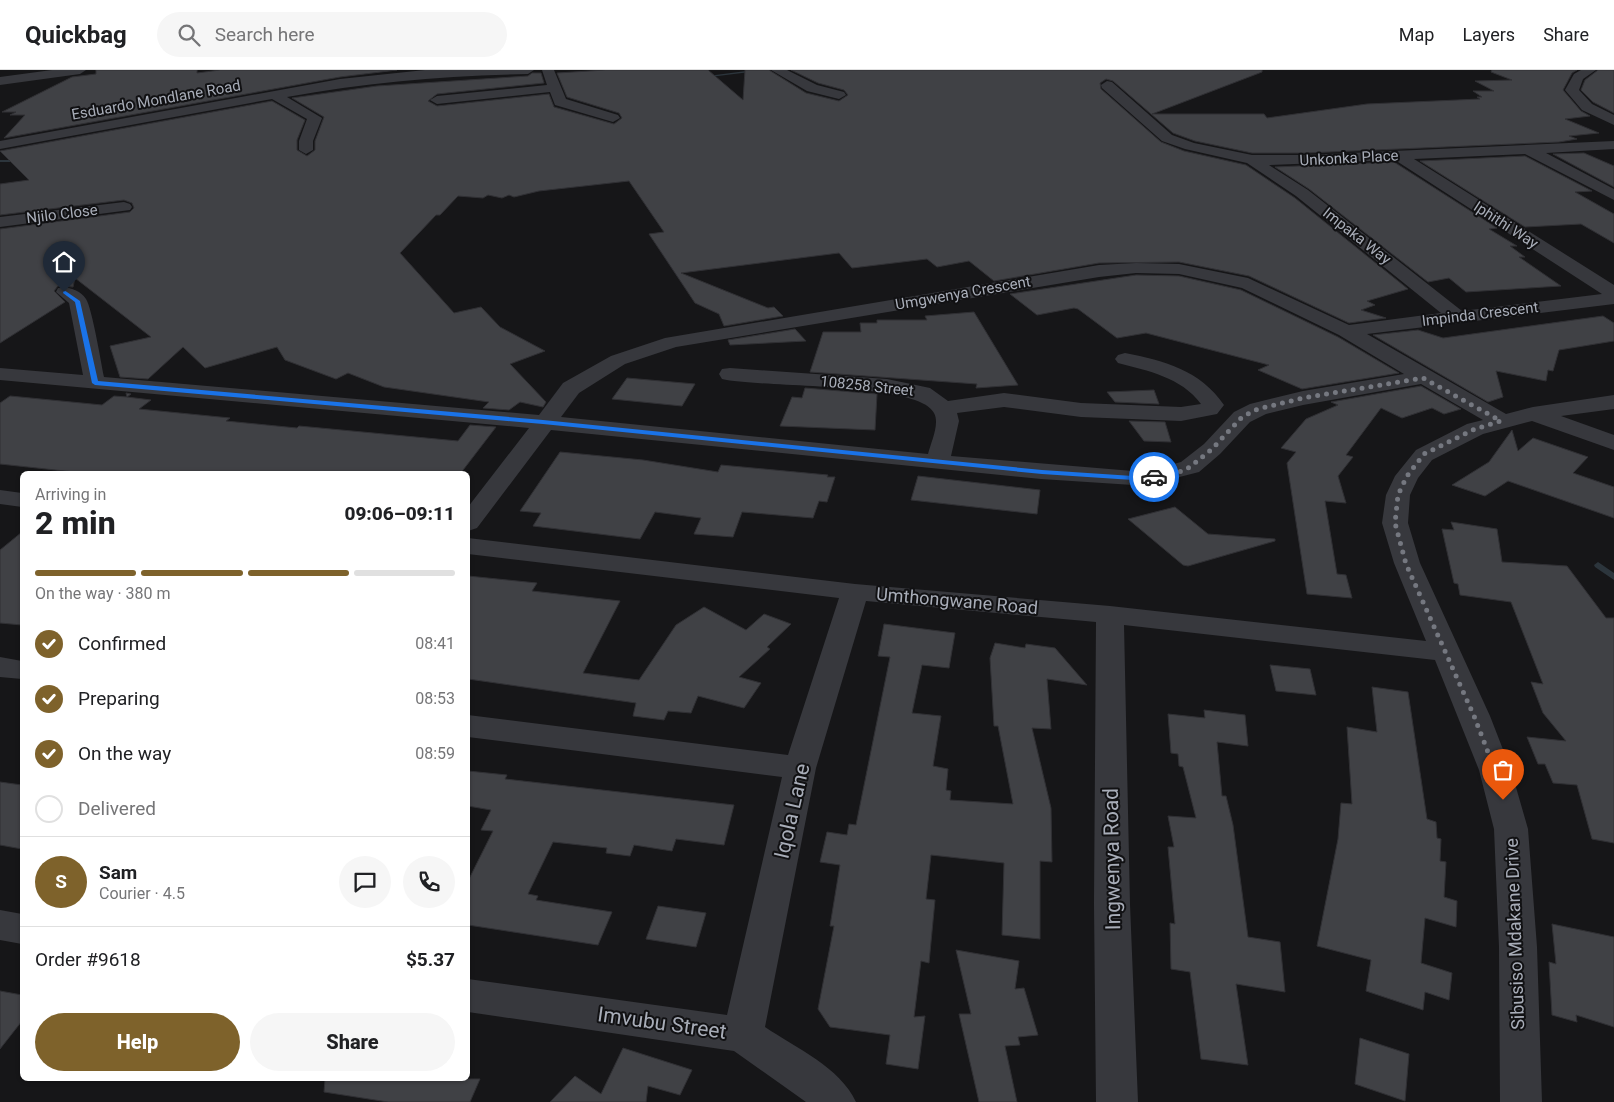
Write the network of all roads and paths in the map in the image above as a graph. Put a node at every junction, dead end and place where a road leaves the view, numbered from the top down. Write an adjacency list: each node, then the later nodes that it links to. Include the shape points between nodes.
1 (80, 70): 7 (street)
2 (528, 70): 6 (street, Esduardo Mondlane Road)
3 (548, 70): 9 (street)
4 (777, 70): 11 (street, via 807,86)
5 (1590, 70): 14 (street, via 1578,77 1572,90 1586,107)
6 (341, 76): 10 (street, Esduardo Mondlane Road)
7 (0, 81)
8 (1107, 85): 20 (street, Unkonka Place, via 1167,138 1207,151)
9 (554, 88): 12 (street); 13 (street, via 560,102)
10 (274, 95): 15 (street, Esduardo Mondlane Road); 18 (street, via 315,118)
11 (839, 95)
12 (437, 100)
13 (608, 116)
14 (1614, 121)
15 (0, 145)
16 (1614, 145): 17 (street, Unkonka Place)
17 (1528, 149): 19 (street, Unkonka Place); 21 (street)
18 (306, 150)
19 (1399, 156): 20 (street, Unkonka Place); 25 (street, Iphithi Way)
20 (1252, 160): 27 (street, Impaka Way, via 1302,194)
21 (1614, 195)
22 (124, 207): 23 (street, Njilo Close)
23 (0, 222)
24 (64, 292): 33 (street, via 78,301)
25 (1614, 293)
26 (1614, 298): 27 (street, Impinda Crescent)
27 (1458, 317): 28 (street, Impinda Crescent)
28 (1346, 332): 32 (street, Umgwenya Crescent); 38 (street, Umgwenya Crescent, via 1259,288 1230,279 1165,268 1099,271 648,348 618,360 571,388)
29 (1125, 359): 35 (street, via 1173,371 1208,397 1212,405 1198,413 1181,414 1081,410 1004,400)
30 (0, 374): 33 (street)
31 (730, 374): 35 (street, 108258 Street, via 909,389 932,398)
32 (1423, 378): 37 (street, Umgwenya Crescent); 40 (street, via 1303,398 1258,409 1242,417 1190,467 1156,476 1089,476)
33 (95, 383): 38 (street)
34 (1614, 402): 36 (street, Sibusiso Mdakane Drive)
35 (942, 408): 40 (street, via 948,421)
36 (1532, 414): 37 (street, Sibusiso Mdakane Drive); 39 (street)
37 (1501, 421): 45 (street, Sibusiso Mdakane Drive, via 1475,429 1424,454 1407,476 1398,495 1395,523 1406,564)
38 (543, 422): 40 (street); 41 (street, Umgwenya Crescent)
39 (1614, 443)
40 (938, 461)
41 (470, 519)
42 (470, 546): 43 (street, Umthongwane Road)
43 (855, 592): 44 (street, Umthongwane Road); 49 (street, Iqola Lane)
44 (1110, 616): 45 (street, Umthongwane Road); 55 (street, Ingwenya Road)
45 (1446, 652): 56 (street, Sibusiso Mdakane Drive, via 1495,770 1511,829 1518,947)
46 (0, 667): 47 (street)
47 (20, 670)
48 (470, 726): 49 (street)
49 (800, 768): 53 (street, Iqola Lane)
50 (0, 925): 51 (street)
51 (20, 929)
52 (470, 996): 53 (street, Imvubu Street)
53 (743, 1035): 54 (street, Imvubu Street, via 817,1085)
54 (835, 1102)
55 (1117, 1102)
56 (1521, 1102)

